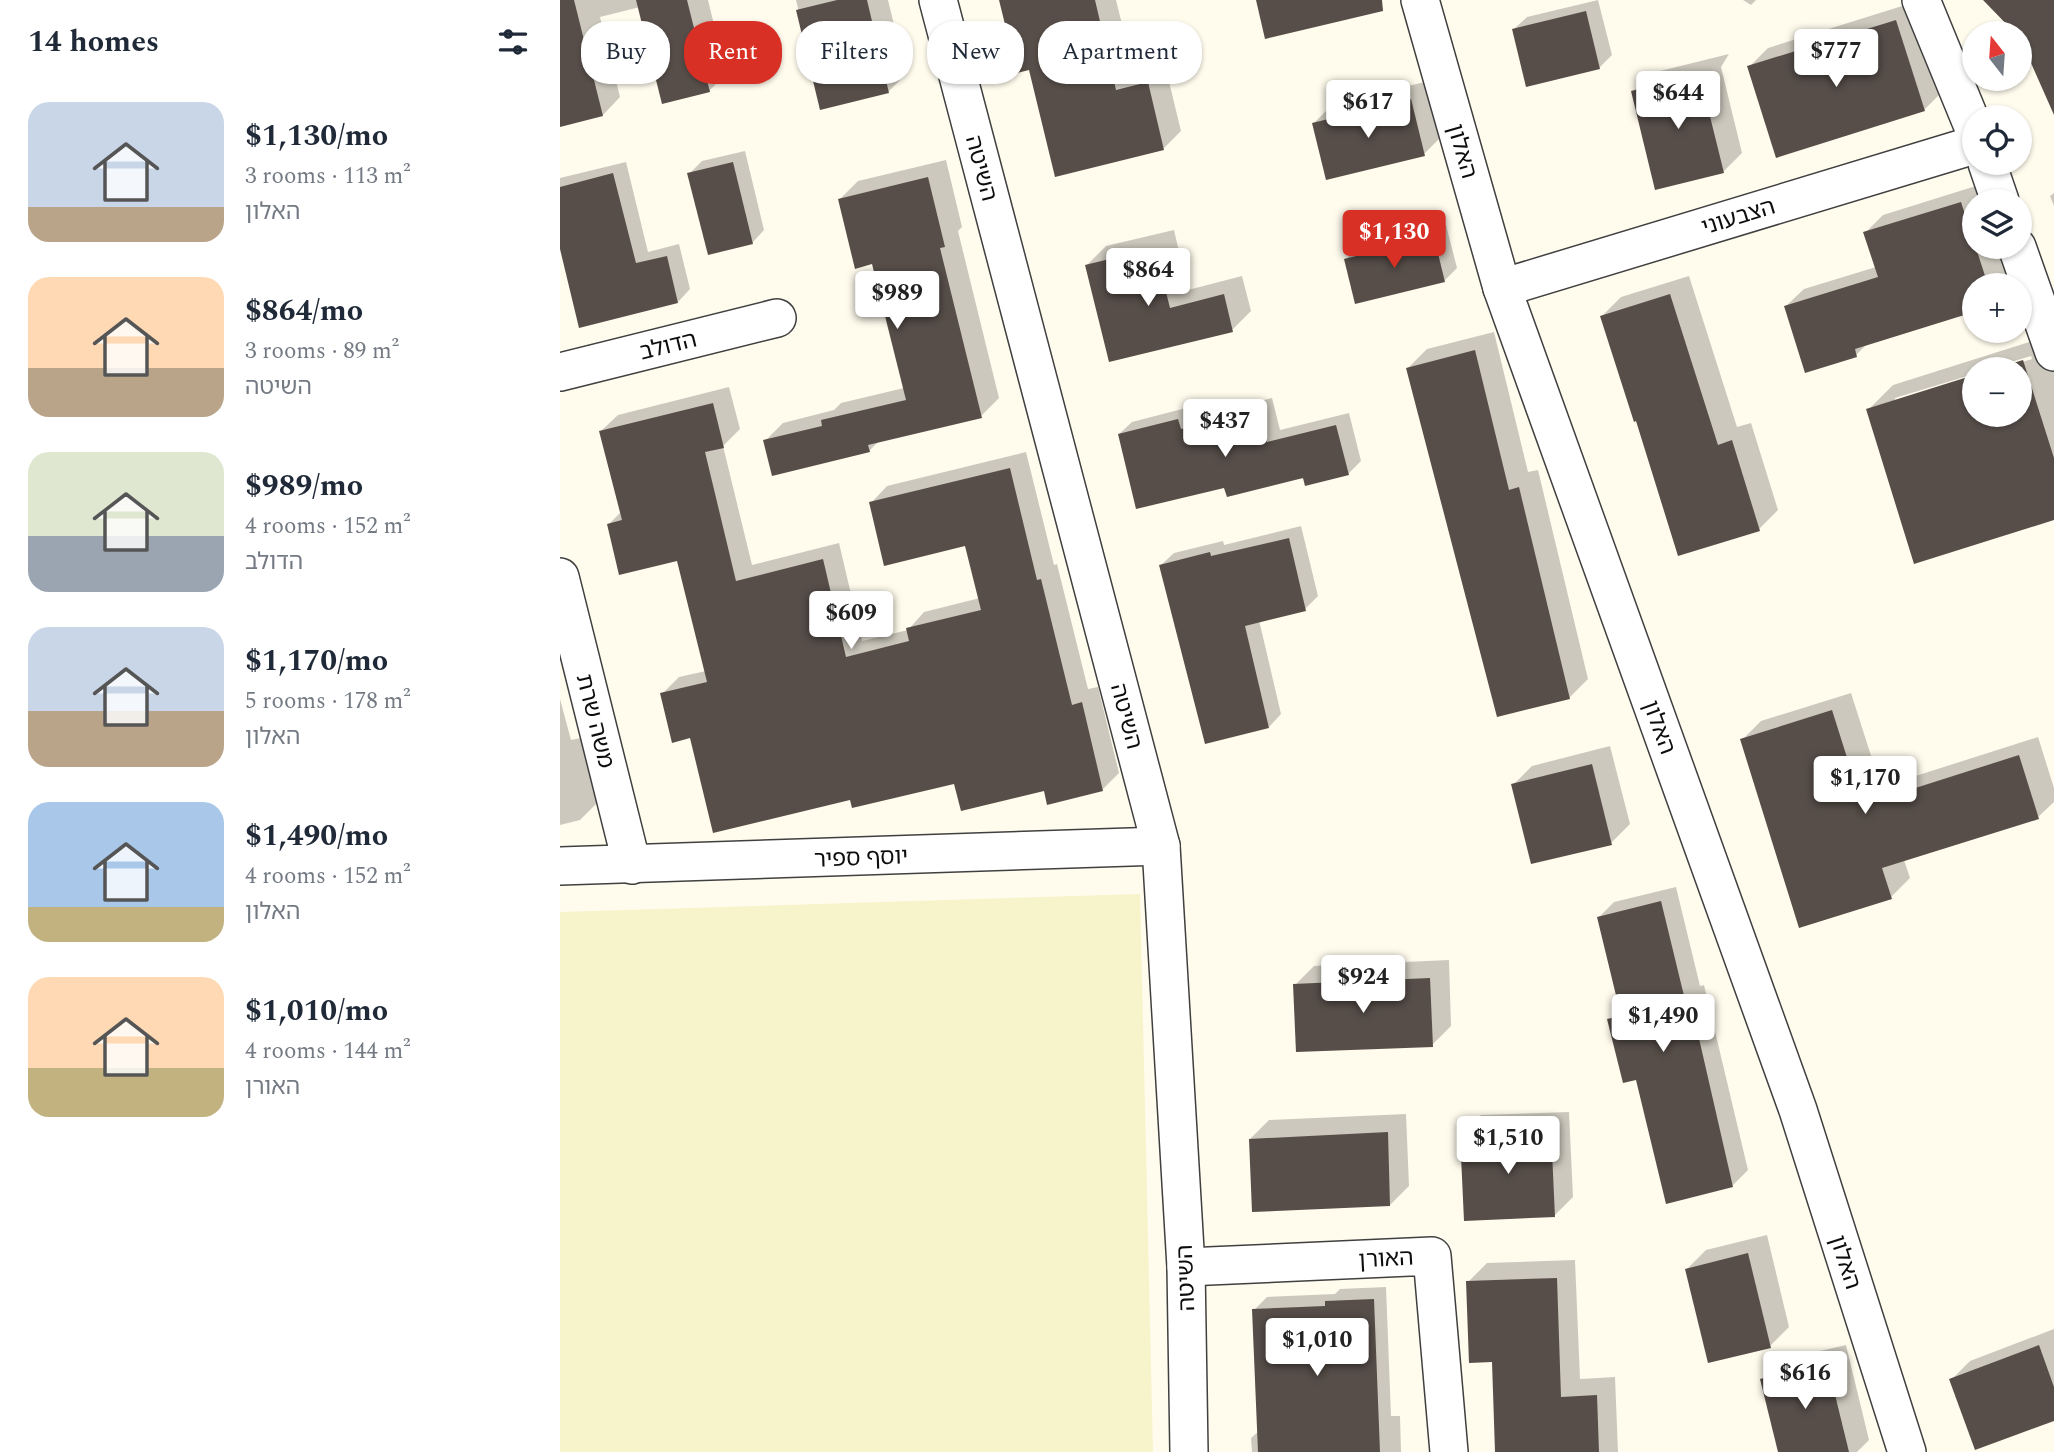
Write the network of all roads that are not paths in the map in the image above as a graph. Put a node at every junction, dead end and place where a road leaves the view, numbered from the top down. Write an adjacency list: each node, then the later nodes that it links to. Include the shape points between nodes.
1 (938, 0): 12 (street, השיטה)
2 (1420, 0): 7 (street, האלון)
3 (1921, 0): 4 (street)
4 (1964, 105)
5 (1962, 149): 7 (street, הצבעוני)
6 (2021, 259): 9 (street)
7 (1502, 288): 18 (street, האלון, via 1798,1110)
8 (777, 318): 10 (street, הדולב)
9 (2054, 352)
10 (560, 372)
11 (560, 577): 13 (street, משה שרת)
12 (1161, 846): 13 (street, יוסף ספיר); 15 (street, השיטה)
13 (632, 865): 14 (street, יוסף ספיר)
14 (560, 866)
15 (1186, 1266): 16 (street, השיטה); 17 (street, האורן, via 1432,1256)
16 (1189, 1452)
17 (1449, 1452)
18 (1907, 1452)

